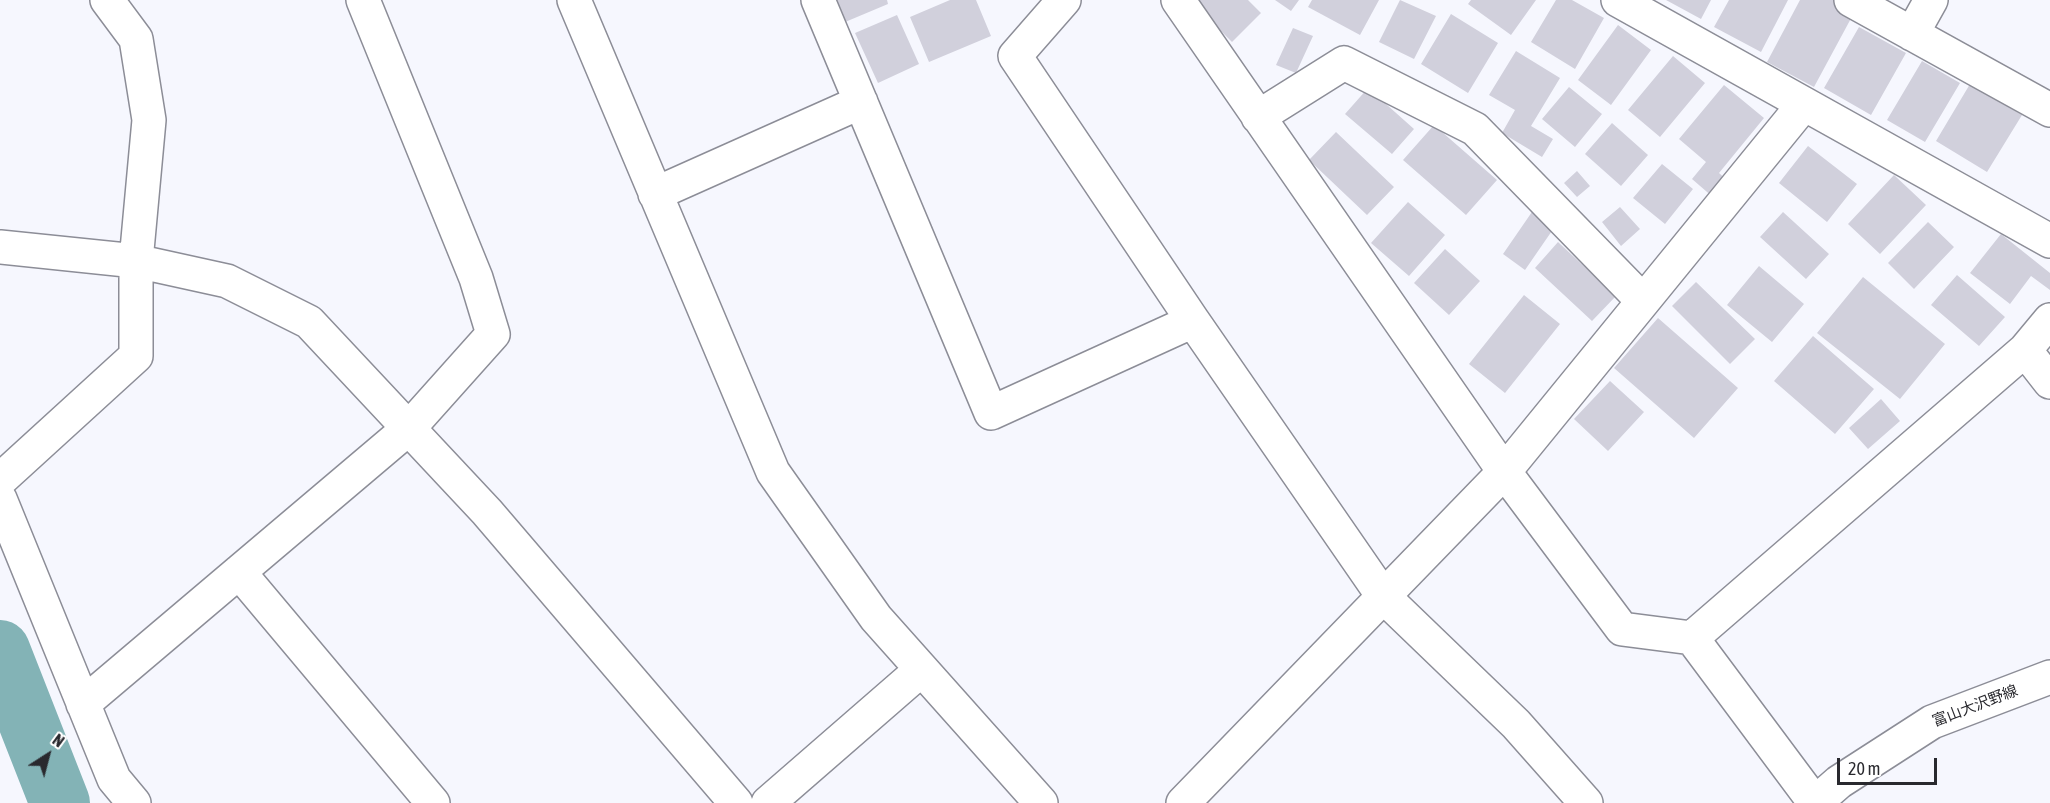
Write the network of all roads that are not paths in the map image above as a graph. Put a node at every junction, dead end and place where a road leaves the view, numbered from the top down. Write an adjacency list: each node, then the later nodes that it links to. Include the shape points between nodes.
1 (107, 0): 18 (street, via 136,39 149,120)
2 (363, 0): 24 (street, via 476,278 493,334)
3 (574, 0): 15 (street)
4 (818, 0): 11 (street)
5 (1064, 0): 21 (street, via 1015,56)
6 (1178, 0): 14 (street)
7 (1618, 0): 12 (street)
8 (1851, 0): 10 (street)
9 (1930, 0): 10 (street)
10 (1912, 34): 13 (street)
11 (861, 102): 15 (street); 21 (street, via 991,413)
12 (1804, 104): 16 (street); 19 (street)
13 (2050, 110)
14 (1258, 117): 19 (street, via 1344,63 1475,129); 25 (street)
15 (656, 194): 31 (street, via 773,472 876,618)
16 (2050, 241)
17 (0, 247): 18 (street)
18 (136, 261): 24 (street, via 227,281 309,322); 26 (street, via 136,356)
19 (1643, 301): 25 (street)
20 (2050, 320): 22 (street)
21 (1193, 321): 29 (street)
22 (2025, 350): 23 (street); 30 (street)
23 (2050, 382)
24 (409, 428): 28 (street); 36 (street, via 487,512)
25 (1504, 472): 29 (street); 30 (street, via 1622,629)
26 (0, 480)
27 (0, 499): 33 (street)
28 (238, 572): 33 (street); 35 (street)
29 (1383, 596): 39 (street); 40 (street, via 1516,723)
30 (1692, 638): 41 (street)
31 (921, 670): 37 (street); 38 (street)
32 (2050, 678): 41 (street, 富山大沢野線, via 1932,722 1839,782)
33 (83, 704): 34 (street, via 114,779)
34 (134, 803)
35 (433, 803)
36 (736, 803)
37 (768, 803)
38 (1041, 803)
39 (1183, 803)
40 (1586, 803)
41 (1815, 803)

